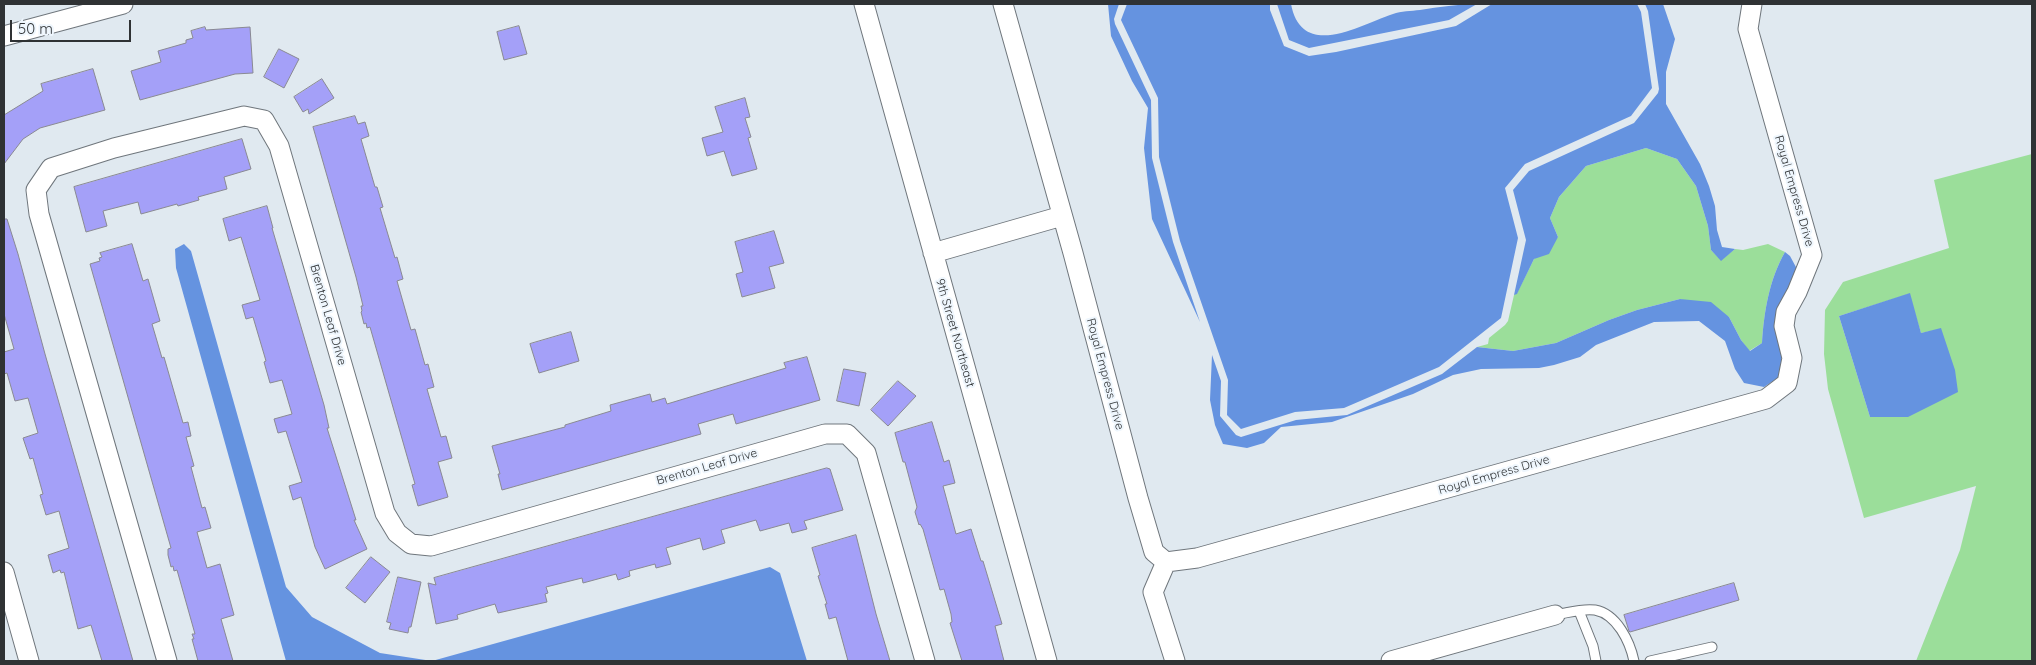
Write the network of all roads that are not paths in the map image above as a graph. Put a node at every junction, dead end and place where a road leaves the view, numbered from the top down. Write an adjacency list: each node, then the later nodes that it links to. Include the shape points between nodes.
1 (123, 4): 5 (street)
2 (864, 4): 7 (street, 9th Street Northeast)
3 (1002, 4): 6 (street, Royal Empress Drive)
4 (1752, 4): 8 (street, Royal Empress Drive, via 1748,29 1812,255 1786,312 1784,326 1792,358 1787,383 1766,399 1197,558)
5 (4, 36)
6 (1062, 216): 7 (street); 8 (street, Royal Empress Drive, via 1154,552)
7 (933, 253): 16 (street, 9th Street Northeast)
8 (1166, 562): 17 (street, via 1153,592)
9 (4, 572): 13 (street)
10 (1579, 611): 11 (lane); 19 (lane); 20 (lane, via 1596,610 1612,617 1632,650)
11 (1555, 615): 18 (street)
12 (1712, 647): 21 (lane)
13 (29, 661)
14 (167, 661): 15 (street, Brenton Leaf Drive, via 39,214 36,190 51,168 114,148 244,116 264,120 279,146 385,512 397,533 411,544 431,546 825,434 847,434 866,453)
15 (925, 661)
16 (1046, 661)
17 (1175, 661)
18 (1391, 661)
19 (1596, 661)
20 (1634, 661)
21 (1650, 661)

